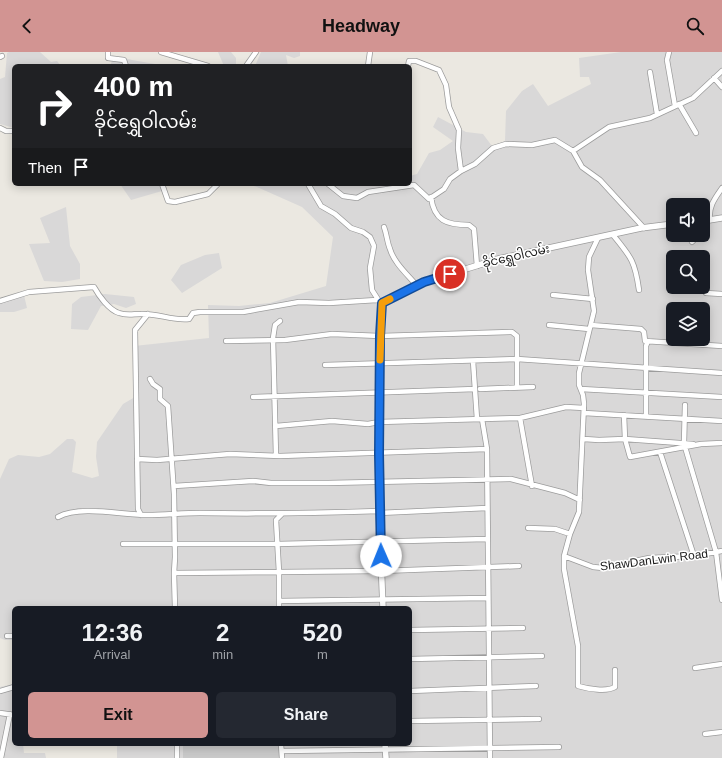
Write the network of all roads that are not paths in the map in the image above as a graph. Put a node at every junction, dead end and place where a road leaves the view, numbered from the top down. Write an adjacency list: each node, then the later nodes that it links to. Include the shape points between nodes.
1 (108, 52): 6 (street, via 108,58 124,60)
2 (161, 52): 7 (street)
3 (256, 52): 8 (street)
4 (370, 52): 9 (street)
5 (669, 52): 15 (street, via 668,60)
6 (125, 64)
7 (201, 64)
8 (247, 64)
9 (368, 64)
10 (409, 64): 21 (street, via 416,61 439,70 446,85 449,107 459,130)
11 (722, 71): 13 (street)
12 (650, 72): 16 (street)
13 (714, 78): 14 (street); 15 (street, via 692,98)
14 (722, 87)
15 (677, 105): 16 (street); 19 (street)
16 (657, 114): 20 (street, via 650,118 609,127)
17 (0, 128): 18 (street)
18 (12, 131)
19 (696, 133)
20 (573, 152): 21 (street, via 555,140 532,145 506,144 493,148 475,164); 35 (street, via 582,167 600,180)
21 (461, 171): 29 (street, via 444,189)
22 (412, 185): 29 (street, via 429,199)
23 (163, 186): 24 (street, via 168,201 175,202 208,194)
24 (216, 186)
25 (309, 186): 46 (street, via 321,206 351,228 370,237 374,246 370,276 372,290)
26 (330, 186): 27 (street, via 343,196 357,198 368,192)
27 (407, 186)
28 (722, 188): 30 (street, via 712,202)
29 (432, 197): 38 (street, via 433,209 442,221 453,225 469,224 474,229)
30 (710, 211)
31 (722, 218): 32 (street)
32 (710, 220)
33 (666, 225): 35 (street, ခိုင်ရွှေဝါလမ်း)
34 (384, 227): 39 (street, via 390,250)
35 (644, 228): 36 (street, ခိုင်ရွှေဝါလမ်း)
36 (613, 235): 37 (street, ခိုင်ရွှေဝါလမ်း); 40 (street, via 636,268)
37 (598, 238): 38 (street, ခိုင်ရွှေဝါလမ်း, via 498,259); 44 (street, via 589,257 588,270)
38 (477, 266): 39 (street, ခိုင်ရွှေဝါလမ်း)
39 (417, 286): 46 (street, ခိုင်ရွှေဝါလမ်း)
40 (639, 290)
41 (710, 293): 42 (street)
42 (722, 294)
43 (553, 295): 44 (street)
44 (593, 299): 50 (street, via 594,311)
45 (0, 301): 47 (street, via 29,292 90,286 94,287 99,296 118,313)
46 (380, 301): 47 (street, via 299,302 243,312 193,313 190,319 178,320); 51 (street)
47 (148, 314): 91 (street, via 135,330)
48 (280, 320): 52 (street, via 275,325)
49 (549, 325): 50 (street)
50 (590, 327): 54 (street, via 641,330 644,332 645,341); 58 (street)
51 (380, 336): 52 (street, via 332,334); 56 (street, via 512,332 517,336); 60 (street)
52 (274, 340): 53 (street); 70 (street)
53 (226, 341)
54 (648, 341): 55 (street); 61 (street)
55 (722, 346)
56 (517, 359): 57 (street); 58 (street); 65 (street)
57 (473, 361): 60 (street); 66 (street)
58 (582, 363): 61 (street); 67 (street, via 579,373)
59 (325, 364): 60 (street)
60 (380, 364): 68 (street)
61 (646, 368): 62 (street); 69 (street)
62 (722, 373)
63 (150, 379): 92 (street, via 152,384 160,388 160,399 167,403)
64 (533, 387): 65 (street)
65 (517, 388): 66 (street)
66 (477, 389): 68 (street); 78 (street)
67 (581, 389): 69 (street); 74 (street)
68 (380, 393): 70 (street); 81 (street)
69 (646, 393): 72 (street); 76 (street)
70 (275, 396): 71 (street); 82 (street)
71 (253, 397)
72 (722, 397)
73 (685, 405): 79 (street)
74 (584, 410): 75 (street); 77 (street, via 566,407); 83 (street)
75 (624, 415): 76 (street); 84 (street)
76 (646, 417): 79 (street)
77 (520, 418): 78 (street); 96 (street)
78 (479, 419): 81 (street); 87 (street)
79 (685, 419): 80 (street); 86 (street)
80 (722, 421)
81 (379, 422): 82 (street, via 368,424 332,421); 89 (street)
82 (276, 426): 90 (street)
83 (584, 439): 84 (street); 97 (street)
84 (625, 439): 86 (street); 88 (street, via 630,457)
85 (722, 443): 86 (street)
86 (684, 445): 88 (street); 112 (street)
87 (487, 449): 89 (street); 93 (street)
88 (660, 452): 114 (street)
89 (379, 454): 90 (street); 94 (street)
90 (276, 456): 92 (street, via 230,454)
91 (137, 458): 92 (street); 101 (street, via 138,509)
92 (172, 459): 95 (street)
93 (487, 479): 94 (street); 96 (street, via 511,479); 98 (street)
94 (379, 482): 95 (street, via 253,481); 99 (street)
95 (174, 486): 102 (street)
96 (532, 486): 97 (street)
97 (580, 500): 105 (street, via 580,512)
98 (487, 508): 99 (street); 106 (street)
99 (379, 512): 100 (street); 107 (street)
100 (282, 514): 102 (street); 110 (street, via 276,520)
101 (141, 515): 102 (street); 103 (street, via 80,511)
102 (173, 515): 108 (street)
103 (58, 516)
104 (528, 528): 105 (street, via 555,529)
105 (570, 534): 113 (street)
106 (487, 539): 107 (street); 116 (street)
107 (381, 542): 110 (street); 117 (street)
108 (174, 543): 109 (street); 110 (street); 119 (street)
109 (123, 544)
110 (278, 544): 118 (street)
111 (722, 551): 112 (street, ShawDanLwin Road)
112 (716, 552): 114 (street, ShawDanLwin Road); 121 (street)
113 (564, 556): 114 (street, ShawDanLwin Road, via 592,567 603,568 649,558); 137 (street, via 578,646 578,686 612,689 615,687)
114 (694, 556)
115 (519, 566): 116 (street)
116 (488, 568): 117 (street); 120 (street)
117 (381, 571): 118 (street); 123 (street)
118 (279, 572): 119 (street); 122 (street)
119 (174, 573): 124 (street)
120 (488, 598): 123 (street); 127 (street)
121 (722, 599)
122 (279, 601): 123 (street); 125 (street)
123 (383, 601): 126 (street)
124 (175, 606)
125 (279, 606)
126 (383, 606)
127 (488, 628): 128 (street); 129 (street); 133 (street)
128 (523, 628)
129 (412, 630)
130 (7, 636): 131 (street)
131 (12, 636)
132 (542, 656): 133 (street)
133 (488, 658): 134 (street); 140 (street)
134 (412, 659)
135 (722, 664): 136 (street)
136 (695, 668)
137 (615, 670)
138 (536, 686): 140 (street)
139 (12, 688): 141 (street)
140 (489, 688): 142 (street); 146 (street)
141 (0, 691)
142 (412, 691)
143 (0, 713): 144 (street)
144 (12, 714): 156 (street)
145 (539, 719): 146 (street)
146 (490, 720): 147 (street); 154 (street)
147 (412, 721)
148 (722, 732): 149 (street)
149 (705, 734)
150 (177, 746): 157 (street)
151 (281, 746): 155 (street)
152 (385, 747): 154 (street); 155 (street); 159 (street)
153 (559, 747): 154 (street)
154 (490, 748): 160 (street)
155 (282, 751): 158 (street)
156 (2, 758)
157 (177, 758)
158 (282, 758)
159 (386, 758)
160 (490, 758)

